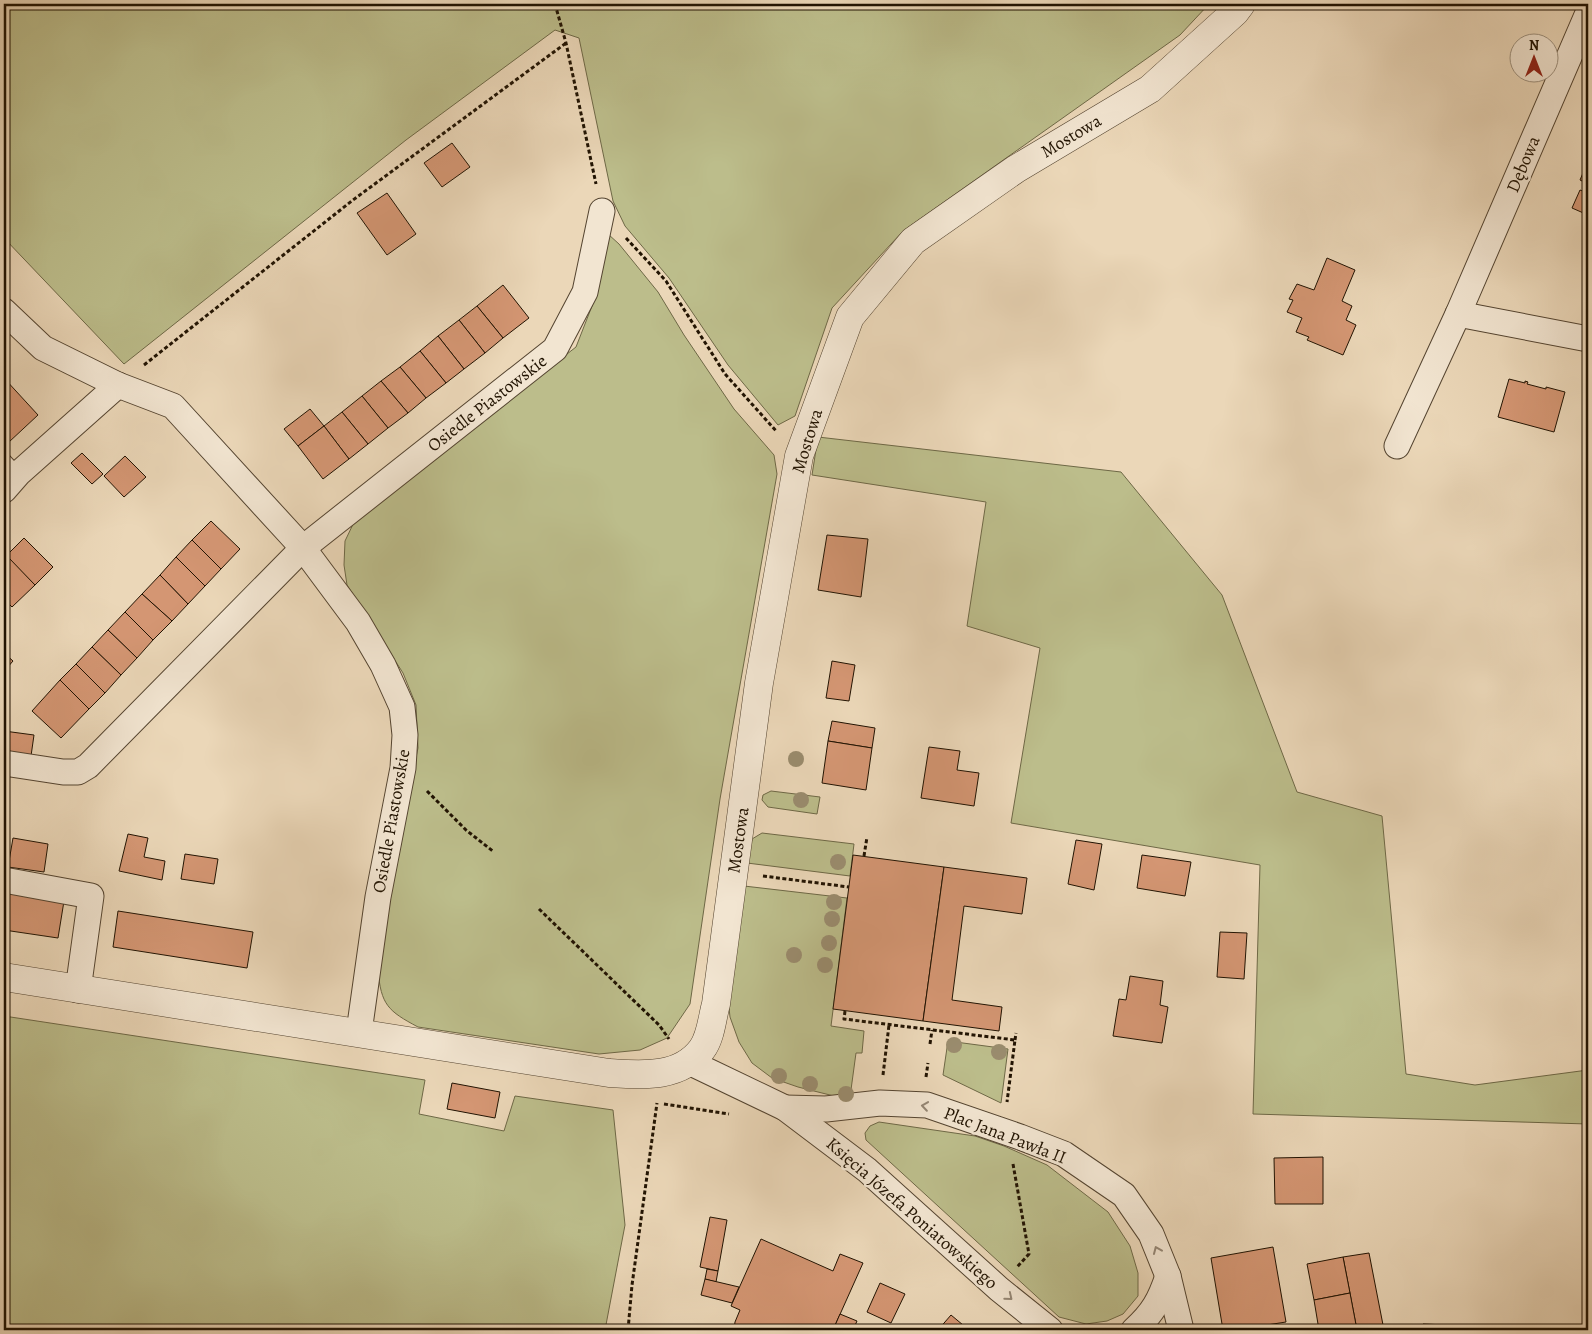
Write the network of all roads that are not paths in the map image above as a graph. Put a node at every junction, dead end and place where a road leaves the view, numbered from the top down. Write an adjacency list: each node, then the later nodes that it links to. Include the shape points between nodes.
1 (1241, 4): 16 (street, Mostowa, via 1150,89 1016,169 913,241 850,317 799,456 759,683 716,1004 703,1048)
2 (1588, 13): 5 (street, Dębowa)
3 (602, 211): 10 (street, Osiedle Piastowskie, via 586,292 555,349)
4 (4, 311): 7 (street, Osiedle Piastowskie, via 42,348)
5 (1458, 314): 6 (street); 8 (street, Dębowa)
6 (1588, 339)
7 (118, 385): 9 (street); 10 (street, Osiedle Piastowskie, via 173,406)
8 (1397, 446)
9 (8, 474)
10 (303, 548): 11 (street, Osiedle Piastowskie, via 88,766 78,772 63,772); 15 (street, Osiedle Piastowskie, via 358,622 383,664 402,707 403,768 378,897)
11 (4, 763)
12 (4, 880): 14 (street, via 91,896)
13 (4, 977): 14 (street)
14 (78, 990): 15 (street)
15 (359, 1032): 16 (street, via 609,1073 648,1075 670,1071)
16 (689, 1062): 17 (street, Księcia Józefa Poniatowskiego)
17 (785, 1108): 18 (street, Plac Jana Pawła II, one-way to 17, via 1151,1234 1124,1195 1064,1154 927,1106 880,1103 826,1109); 19 (street, Księcia Józefa Poniatowskiego, one-way to 19, via 867,1170)
18 (1168, 1276): 20 (street, via 1161,1297 1147,1319); 21 (street, Plac Jana Pawła II)
19 (1050, 1330)
20 (1134, 1330)
21 (1181, 1330)

